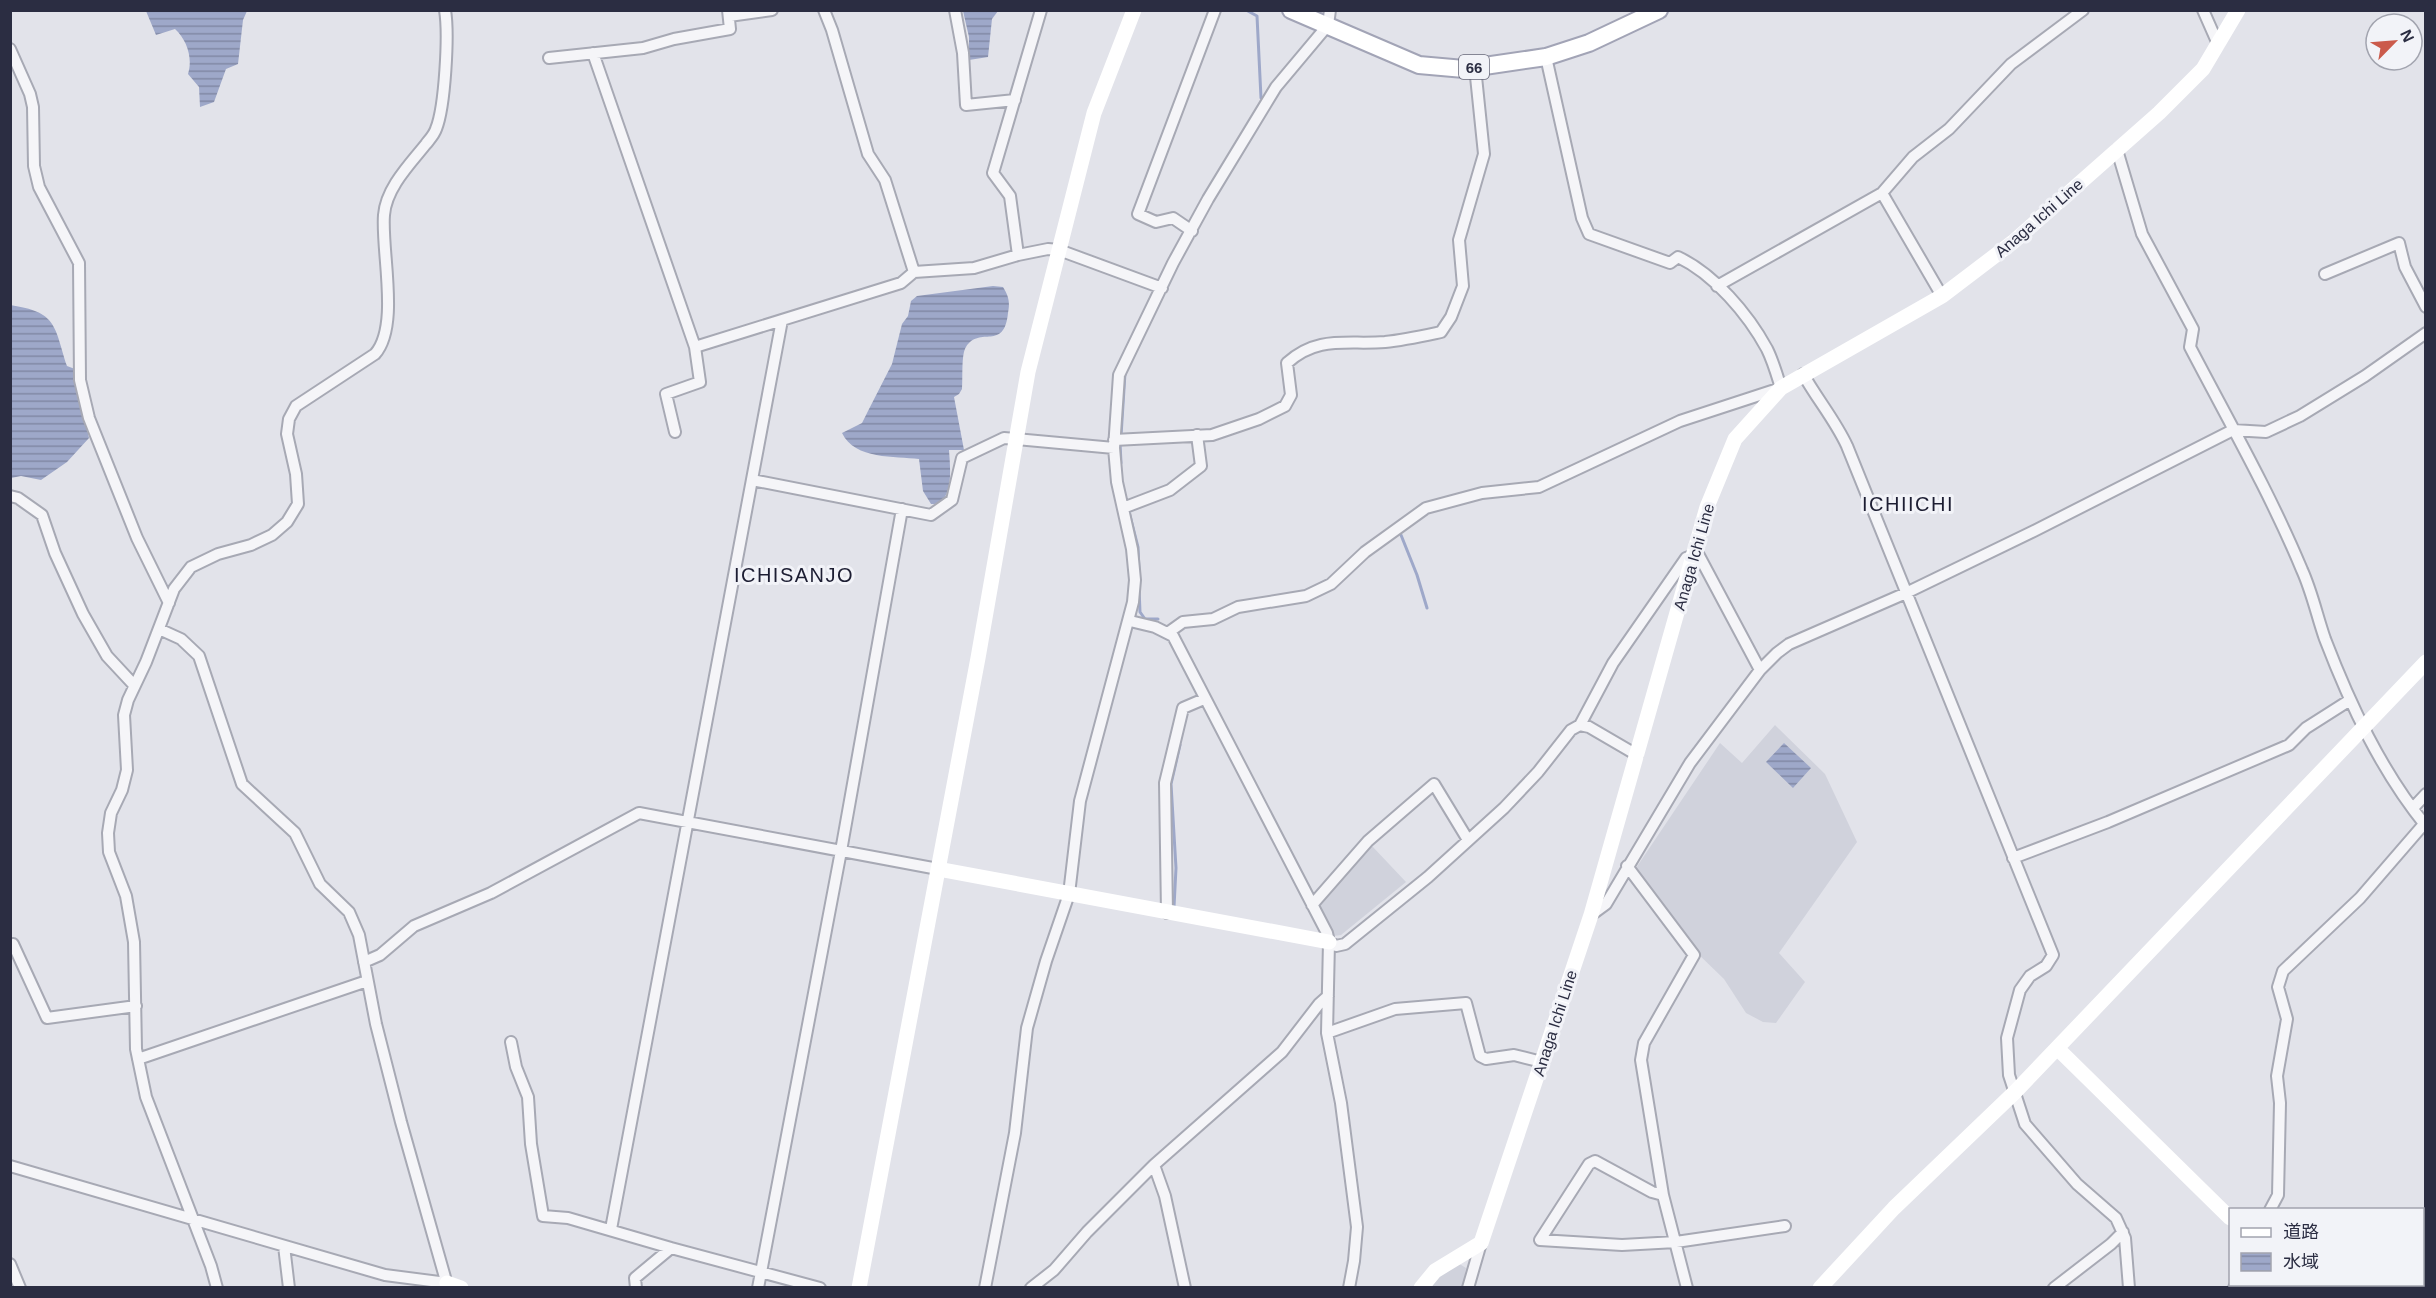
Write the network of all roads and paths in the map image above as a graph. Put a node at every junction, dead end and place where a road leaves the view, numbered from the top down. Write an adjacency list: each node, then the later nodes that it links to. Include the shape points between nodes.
1 (445, 10): 49 (street, via 445,80 436,130 389,195 384,213 387,282 383,345 293,412 287,434 299,492 298,504 287,522 251,545 191,567 174,589)
2 (771, 10): 13 (street)
3 (824, 10): 27 (street, via 868,154 885,180)
4 (955, 10): 21 (street, via 963,53 966,105)
5 (1041, 10): 21 (street)
6 (1134, 10): 25 (street, via 1094,113)
7 (1215, 10): 24 (street, via 1138,214 1156,222 1173,218)
8 (1291, 10): 14 (main road, 66)
9 (1659, 10): 18 (main road, 66, via 1589,43)
10 (2083, 10): 23 (street, via 2012,64 1948,129 1913,157)
11 (2202, 10): 15 (street)
12 (2238, 10): 15 (street, Anaga Ichi Line)
13 (728, 14): 17 (street, via 730,29 643,48)
14 (1329, 18): 20 (main road, 66, via 1419,65); 24 (street, via 1265,103)
15 (2218, 44): 22 (street, Anaga Ichi Line, via 2203,69)
16 (10, 49): 49 (street, via 33,107 34,166 39,187 79,263 80,380 89,418 137,538)
17 (593, 53): 19 (street); 35 (street)
18 (1546, 57): 20 (main road, 66); 29 (street, via 1582,218 1589,234 1670,263 1678,257 1694,265)
19 (549, 58)
20 (1475, 67): 40 (street, via 1484,154 1460,240 1463,286 1441,332 1395,341 1320,344 1301,351 1287,363 1291,395 1285,406 1212,435)
21 (1015, 100): 26 (street, via 993,173 1010,196)
22 (2117, 150): 31 (street, Anaga Ichi Line, via 2013,242); 38 (street, via 2142,234 2193,329 2190,347)
23 (1882, 193): 29 (street); 31 (street)
24 (1192, 231): 30 (street)
25 (1059, 250): 26 (street); 30 (street); 41 (street, via 1028,372)
26 (1018, 255): 27 (street, via 974,268)
27 (914, 272): 33 (street, via 901,283)
28 (2325, 274): 32 (street, via 2399,243 2405,267)
29 (1717, 286): 37 (street, via 1759,335)
30 (1162, 288): 42 (street, via 1119,375)
31 (1942, 296): 36 (street, Anaga Ichi Line)
32 (2426, 307)
33 (782, 320): 35 (street); 43 (street)
34 (2426, 333): 38 (street, via 2292,420 2266,432)
35 (695, 347): 39 (street, via 700,382 666,394)
36 (1803, 374): 37 (street, Anaga Ichi Line); 48 (street, via 1844,439)
37 (1781, 388): 47 (street, Anaga Ichi Line, via 1735,439 1725,458); 52 (street, via 1680,421 1539,487 1482,493 1425,508 1365,552 1331,584 1306,596 1238,607 1213,619 1183,622)
38 (2233, 430): 48 (street); 57 (street, via 2303,571)
39 (675, 432)
40 (1197, 435): 42 (street); 45 (street, via 1202,466 1170,490)
41 (1016, 438): 42 (street); 46 (street, via 1004,438 962,458 952,500 931,515); 69 (street)
42 (1114, 444): 45 (street)
43 (752, 480): 46 (street); 63 (street)
44 (10, 496): 55 (street, via 42,515 83,614 107,656)
45 (1123, 508): 50 (street, via 1135,580)
46 (902, 509): 66 (street)
47 (1695, 552): 54 (street); 58 (street, via 1686,558 1613,663); 60 (street, Anaga Ichi Line)
48 (1906, 592): 54 (street, via 1789,644); 67 (street)
49 (169, 603): 51 (street)
50 (1130, 621): 52 (street); 70 (street, via 1080,801)
51 (159, 629): 55 (street); 76 (street, via 181,639 199,656 243,784 295,833 320,884 349,912)
52 (1169, 632): 56 (street)
53 (2426, 662): 59 (street)
54 (1760, 670): 68 (street, via 1690,763)
55 (134, 685): 79 (street, via 124,715 127,770 108,833 109,852 126,896 135,942)
56 (1204, 699): 71 (street); 72 (street, via 1183,708 1165,783)
57 (2350, 700): 59 (street); 67 (street, via 2306,728 2289,745)
58 (1580, 725): 60 (street); 65 (street, via 1571,730 1504,808)
59 (2365, 728): 62 (street, via 2383,764); 82 (street)
60 (1638, 755): 73 (street, Anaga Ichi Line)
61 (2426, 795): 62 (street)
62 (2413, 808): 64 (street)
63 (688, 823): 66 (street); 76 (street, via 639,813 491,893 414,926 380,955); 93 (street)
64 (2425, 825): 89 (street, via 2360,898 2283,971 2278,987 2287,1019 2277,1076 2278,1195)
65 (1468, 840): 71 (street, via 1434,784 1368,841); 74 (street, via 1345,945)
66 (841, 851): 69 (street); 100 (street)
67 (2013, 858): 85 (street, via 2053,955 2020,990 2007,1038 2008,1068)
68 (1627, 866): 73 (street, via 1606,904); 88 (street, via 1694,955 1644,1043 1641,1060)
69 (938, 869): 70 (street); 108 (street)
70 (1069, 894): 72 (street); 109 (street, via 1027,1028 1015,1133)
71 (1312, 905): 74 (street)
72 (1167, 912): 74 (street)
73 (1591, 915): 84 (street, Anaga Ichi Line)
74 (1329, 942): 78 (street)
75 (10, 945): 79 (street, via 13,944 47,1018)
76 (364, 962): 77 (street)
77 (367, 981): 83 (street); 101 (street, via 401,1122)
78 (1328, 996): 80 (street); 86 (street, via 1282,1052)
79 (136, 1006): 83 (street)
80 (1327, 1033): 84 (street, via 1395,1009 1467,1003 1480,1056 1486,1059 1514,1055); 112 (street, via 1341,1103 1357,1227)
81 (511, 1042): 93 (street, via 528,1097 543,1216)
82 (2057, 1048): 85 (street); 90 (street)
83 (138, 1059): 91 (street, via 146,1097)
84 (1542, 1062): 96 (street, Anaga Ichi Line)
85 (2015, 1092): 94 (street, via 2025,1124 2077,1185 2116,1218); 116 (street, via 1894,1208)
86 (1154, 1165): 110 (street, via 1054,1270); 111 (street, via 1165,1196)
87 (10, 1166): 91 (street)
88 (1663, 1195): 95 (street); 95 (street, via 1595,1161 1589,1164 1540,1240 1622,1245)
89 (2271, 1208)
90 (2229, 1217)
91 (193, 1220): 97 (street); 103 (street)
92 (1785, 1226): 95 (street)
93 (611, 1229): 98 (street)
94 (2123, 1232): 117 (street); 118 (street)
95 (1676, 1242): 115 (street)
96 (1481, 1243): 113 (street, via 1435,1271); 114 (street)
97 (284, 1246): 101 (street, via 385,1275); 104 (street)
98 (671, 1248): 100 (street); 105 (street, via 635,1278)
99 (10, 1264): 102 (street)
100 (761, 1271): 106 (street); 107 (street)
101 (452, 1286)
102 (20, 1287)
103 (217, 1287)
104 (289, 1287)
105 (636, 1287)
106 (758, 1287)
107 (820, 1287)
108 (859, 1287)
109 (985, 1287)
110 (1031, 1287)
111 (1185, 1287)
112 (1349, 1287)
113 (1421, 1287)
114 (1468, 1287)
115 (1687, 1287)
116 (1820, 1287)
117 (2054, 1287)
118 (2129, 1287)

